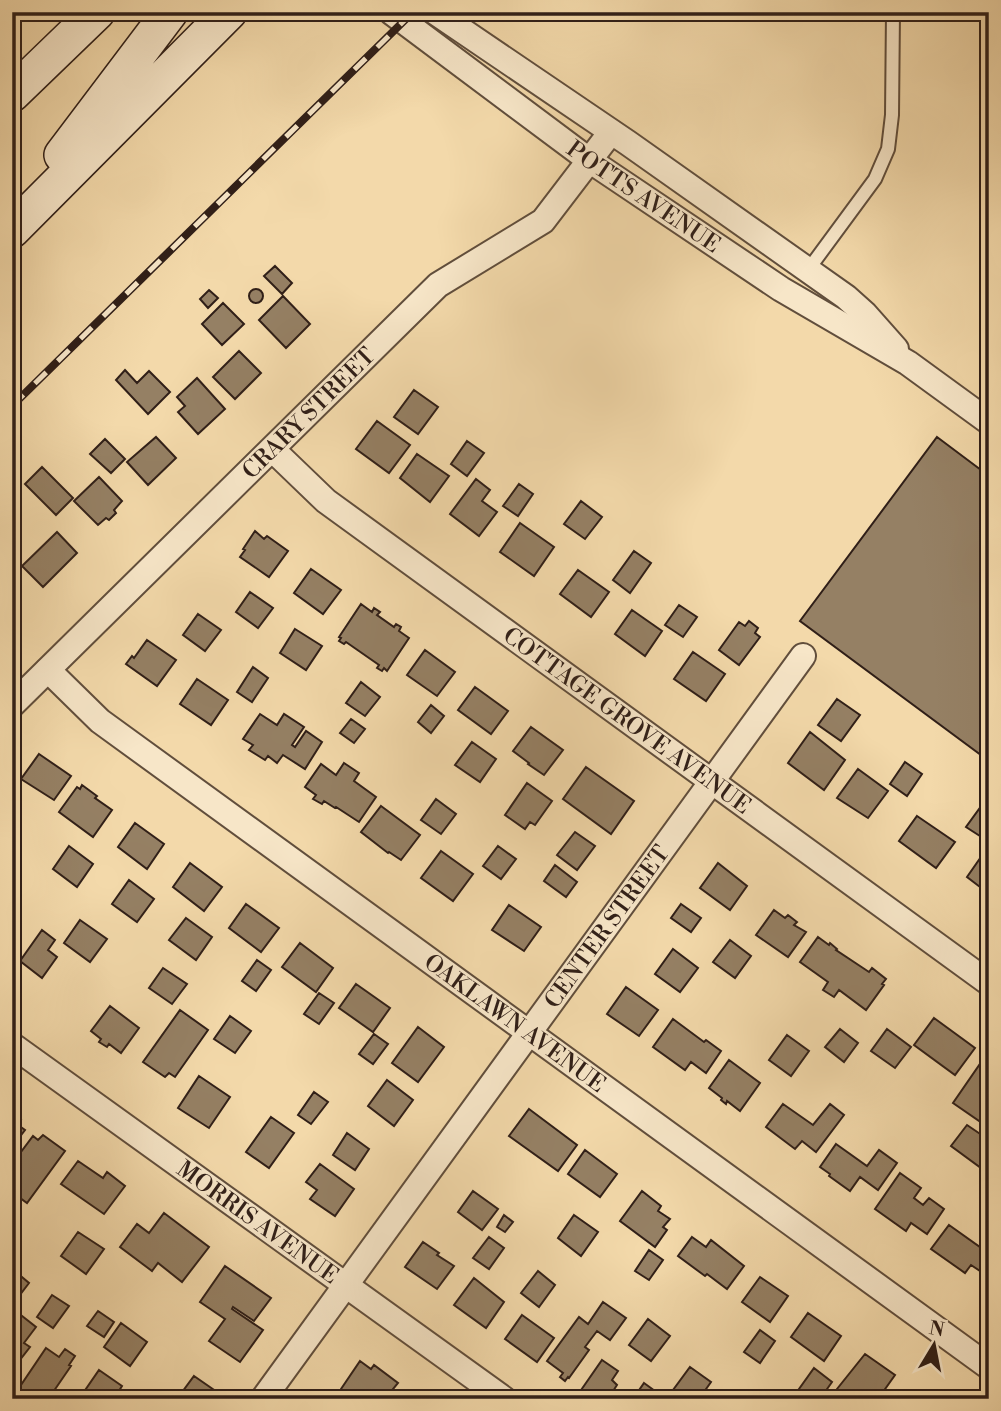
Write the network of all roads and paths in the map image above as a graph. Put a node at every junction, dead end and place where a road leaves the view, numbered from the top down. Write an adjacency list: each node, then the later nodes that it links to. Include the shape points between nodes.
1 (97, 12): 7 (main road)
2 (170, 12): 10 (main road)
3 (229, 12): 11 (main road)
4 (391, 12): 9 (street, POTTS AVENUE)
5 (435, 12): 8 (street, POTTS AVENUE)
6 (893, 12): 12 (lane, via 888,149 875,179)
7 (12, 94)
8 (611, 132): 9 (street, CRARY STREET); 12 (street, POTTS AVENUE)
9 (589, 160): 13 (street, POTTS AVENUE, via 781,289); 15 (street, CRARY STREET, via 543,221 438,285)
10 (12, 222)
11 (12, 230)
12 (808, 270): 13 (street, POTTS AVENUE, via 865,314)
13 (908, 363): 14 (street, POTTS AVENUE)
14 (989, 422)
15 (272, 450): 17 (street, CRARY STREET); 19 (street, COTTAGE GROVE AVENUE, via 326,501)
16 (803, 656): 19 (street, CENTER STREET)
17 (48, 670): 18 (street, CRARY STREET); 21 (street, OAKLAWN AVENUE, via 100,721)
18 (12, 705)
19 (711, 781): 20 (street, COTTAGE GROVE AVENUE); 21 (street, CENTER STREET)
20 (989, 983)
21 (529, 1033): 23 (street, CENTER STREET); 24 (street, OAKLAWN AVENUE)
22 (12, 1045): 23 (street, MORRIS AVENUE)
23 (345, 1285): 25 (street, CENTER STREET); 26 (street, MORRIS AVENUE)
24 (989, 1367)
25 (263, 1399)
26 (504, 1399)

